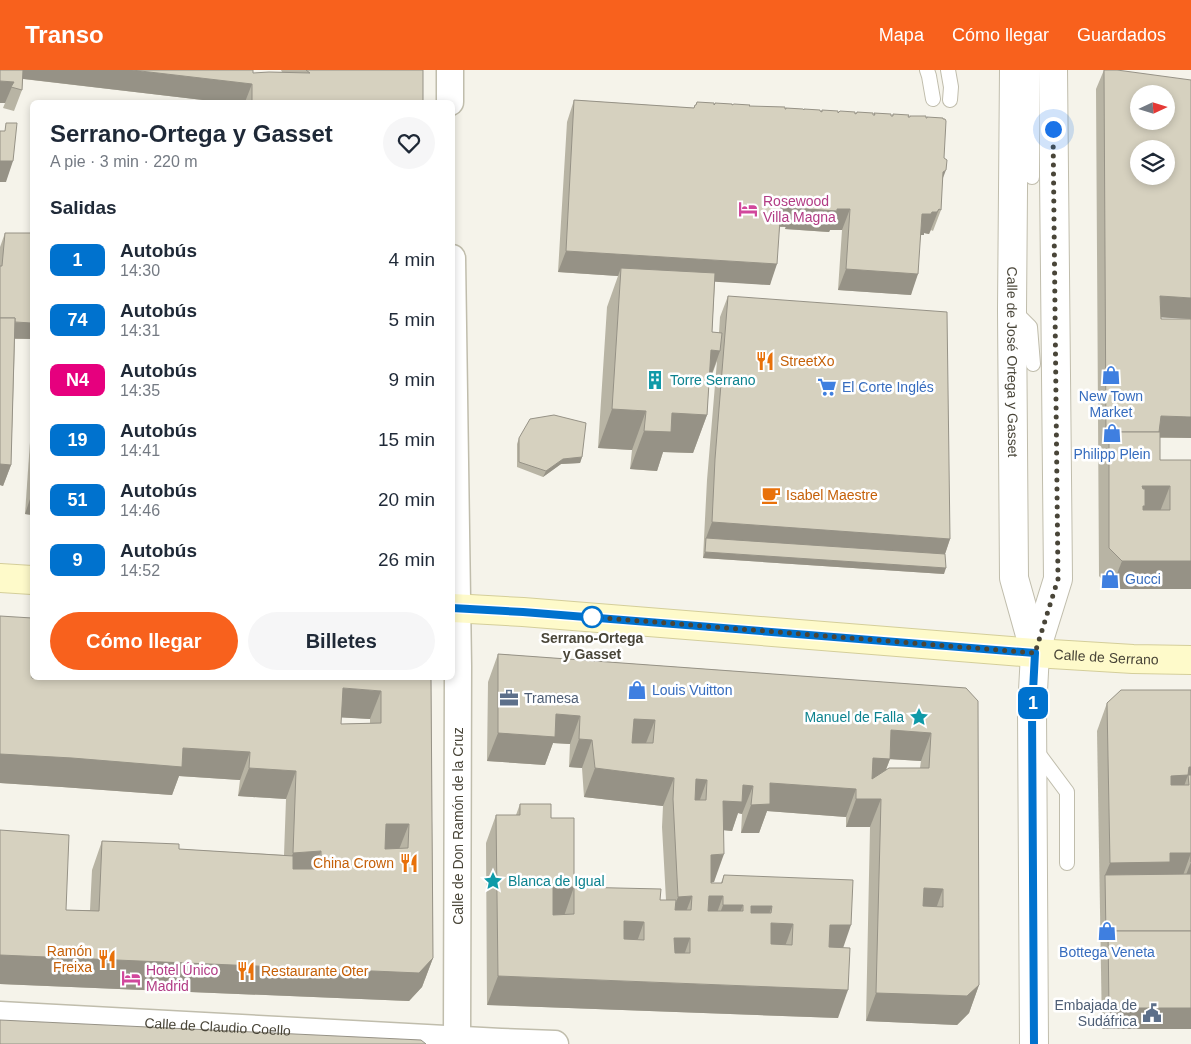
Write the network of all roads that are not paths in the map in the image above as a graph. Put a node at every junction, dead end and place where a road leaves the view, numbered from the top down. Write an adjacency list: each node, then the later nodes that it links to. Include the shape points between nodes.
1 (450, 70): 8 (street)
2 (927, 70): 7 (lane)
3 (948, 70): 9 (lane)
4 (1014, 70): 11 (street, Calle de José Ortega y Gasset)
5 (1032, 70): 10 (lane)
6 (1052, 70): 16 (street, Calle de José Ortega y Gasset, via 1058,579)
7 (932, 99)
8 (450, 100)
9 (950, 100)
10 (1032, 177)
11 (1012, 310): 12 (lane, via 1030,327); 16 (street, Calle de José Ortega y Gasset, via 1014,578)
12 (1033, 364)
13 (0, 578): 14 (main road)
14 (30, 580)
15 (455, 608): 16 (main road, Calle de Serrano); 21 (street, Calle de Don Ramón de la Cruz)
16 (1035, 653): 17 (main road, Calle de Serrano); 18 (street, Calle de José Ortega y Gasset)
17 (1191, 660)
18 (1033, 746): 19 (lane, via 1067,792); 23 (street, Calle de José Ortega y Gasset)
19 (1067, 863)
20 (0, 1015): 21 (street, Calle de Claudio Coello)
21 (457, 1042): 22 (street, Calle de Claudio Coello)
22 (555, 1044)
23 (1034, 1044)

